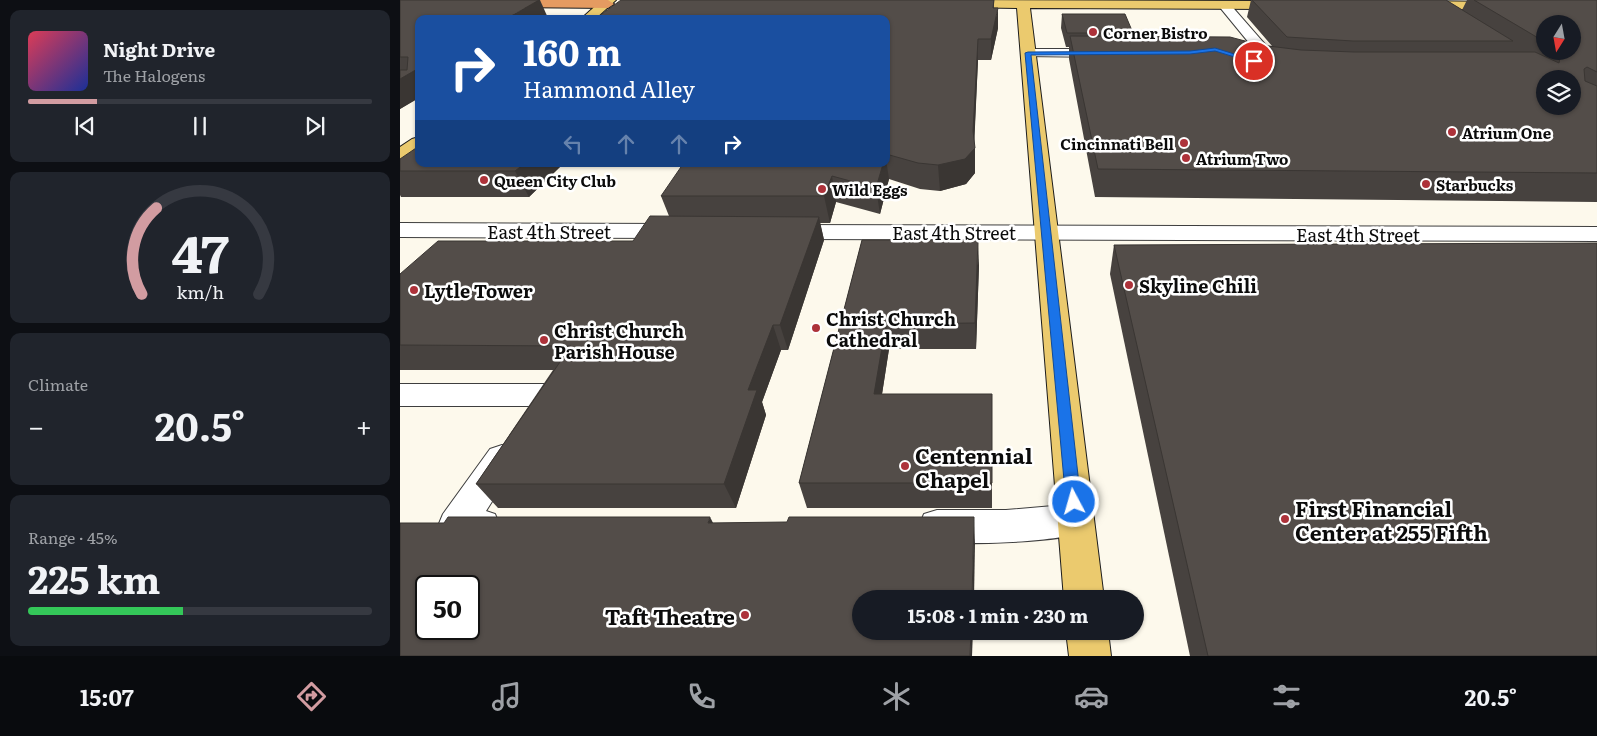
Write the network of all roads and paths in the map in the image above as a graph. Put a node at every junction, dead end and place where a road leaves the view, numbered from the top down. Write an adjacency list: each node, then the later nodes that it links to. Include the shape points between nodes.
1 (609, 2): 2 (highway); 4 (main road); 11 (main road)
2 (490, 3)
3 (1424, 3): 9 (main road); 10 (main road); 12 (street)
4 (624, 4)
5 (947, 4): 6 (main road)
6 (1023, 4): 7 (main road); 13 (main road)
7 (1224, 5): 8 (main road); 16 (street)
8 (1302, 5)
9 (1404, 6)
10 (1516, 6)
11 (592, 15)
12 (1451, 20)
13 (1028, 53): 14 (street); 23 (main road)
14 (1123, 53)
15 (1254, 61): 16 (street)
16 (1273, 63): 17 (street)
17 (1303, 66)
18 (415, 146): 19 (main road)
19 (400, 156)
20 (400, 230): 21 (street, East 4th Street)
21 (701, 231)
22 (760, 232): 23 (street, East 4th Street)
23 (1046, 232): 24 (street, East 4th Street); 26 (main road)
24 (1597, 234)
25 (400, 395): 27 (street, via 545,395 456,526)
26 (1076, 520): 28 (street, via 1006,526); 29 (main road)
27 (516, 526)
28 (906, 526)
29 (1083, 590)
30 (1088, 640): 31 (main road)
31 (1090, 656)

